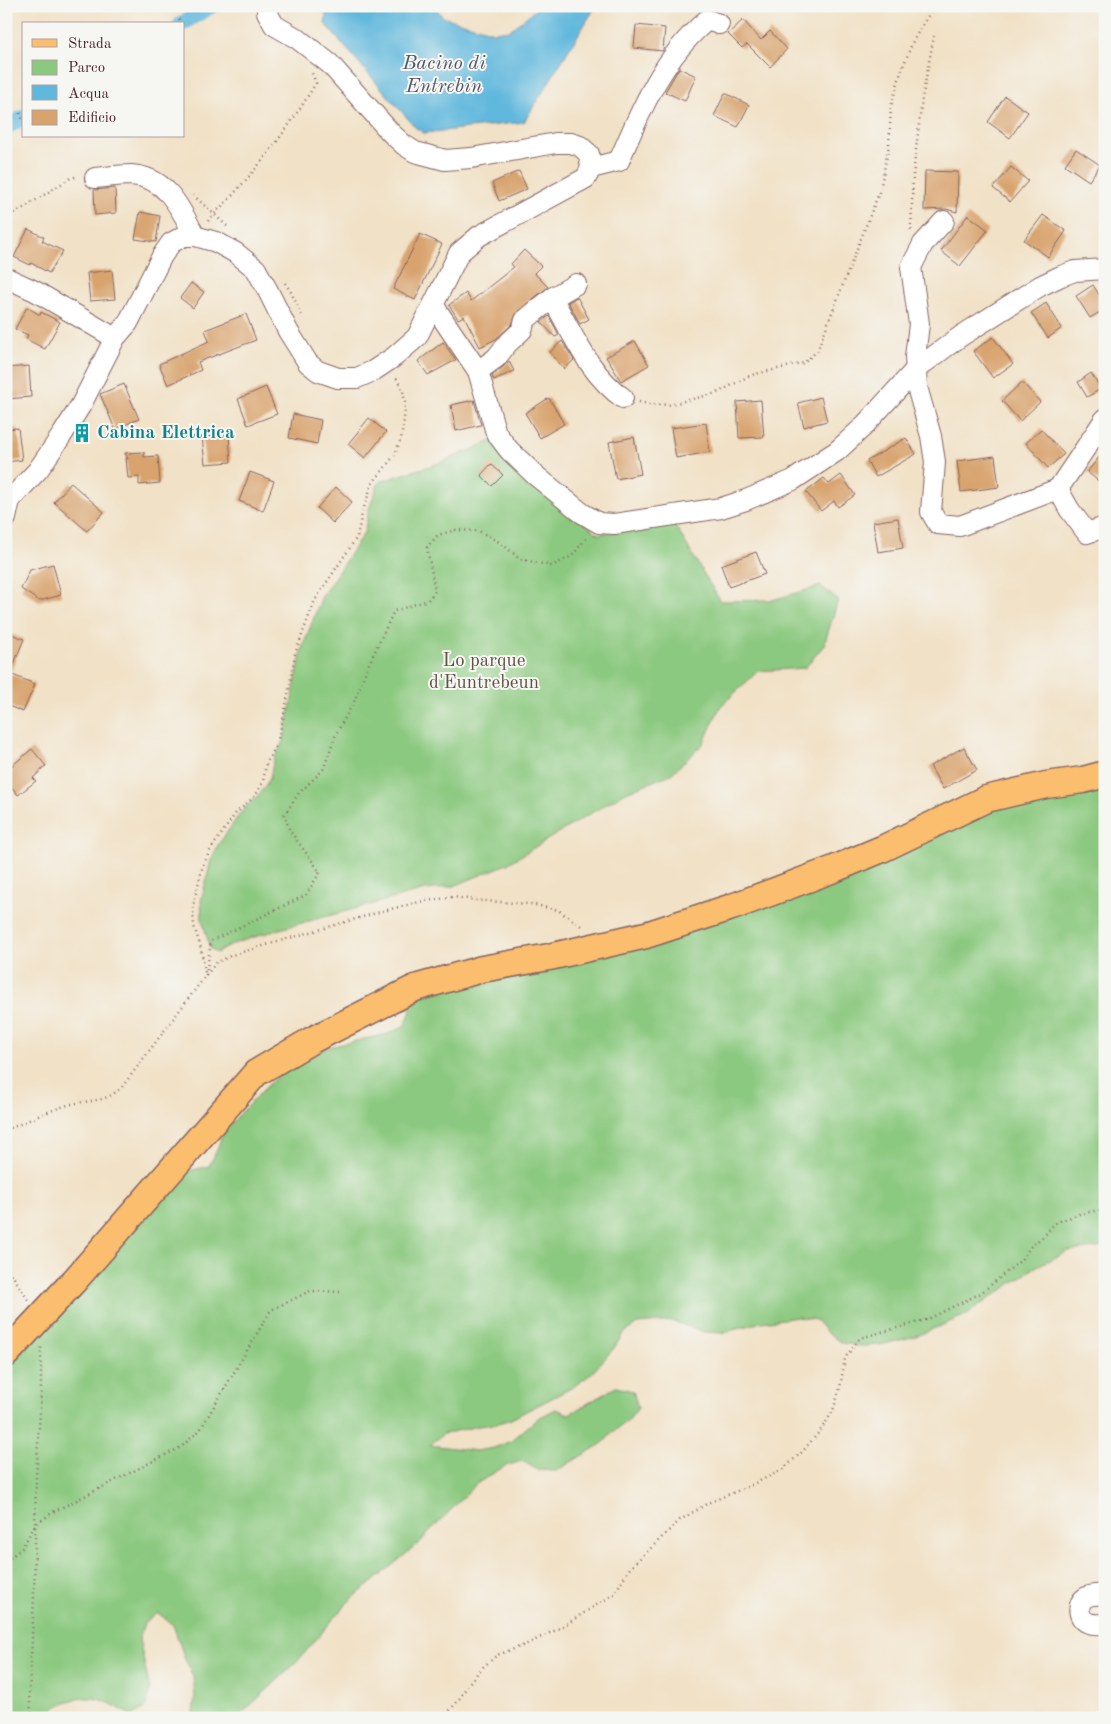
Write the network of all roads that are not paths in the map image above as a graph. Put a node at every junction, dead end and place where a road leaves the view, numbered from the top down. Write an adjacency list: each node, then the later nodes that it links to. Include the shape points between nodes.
1 (267, 6): 3 (street, via 274,25 330,64 391,132 415,152 445,160 556,142 571,143 589,154)
2 (719, 24): 3 (street, via 707,20 690,34 646,97 618,160)
3 (591, 168): 11 (street, via 586,178 486,231 458,253)
4 (96, 178): 6 (street, via 132,175 159,183 177,202)
5 (944, 221): 13 (street, via 923,244 910,267 919,324)
6 (195, 236): 11 (street, via 216,242 256,269 308,363 318,371 338,378 357,378 394,358 418,338); 12 (street, via 184,236 171,244 128,323)
7 (1102, 264): 13 (street, via 1040,286)
8 (6, 280): 12 (street, via 35,292)
9 (576, 284): 10 (street)
10 (552, 298): 14 (street, via 525,320 522,330 496,358); 15 (street, via 586,359 599,377)
11 (434, 306): 14 (street)
12 (115, 338): 18 (street, via 62,435)
13 (916, 369): 14 (street, via 838,451 793,480 721,508 614,524 599,523 582,513 509,450 496,433); 17 (street, via 917,386 931,436 934,462 931,512 938,524 960,526)
14 (478, 370)
15 (623, 398)
16 (1105, 419): 17 (street)
17 (1058, 489): 19 (street, via 1087,533)
18 (8, 505)
19 (1105, 527)
20 (1105, 774): 21 (main road, via 986,798 834,869 646,935 482,969 415,988 312,1040 256,1073)
21 (6, 1354)
22 (1105, 1594): 23 (street, via 1084,1598 1079,1610 1086,1622)
23 (1105, 1624)

